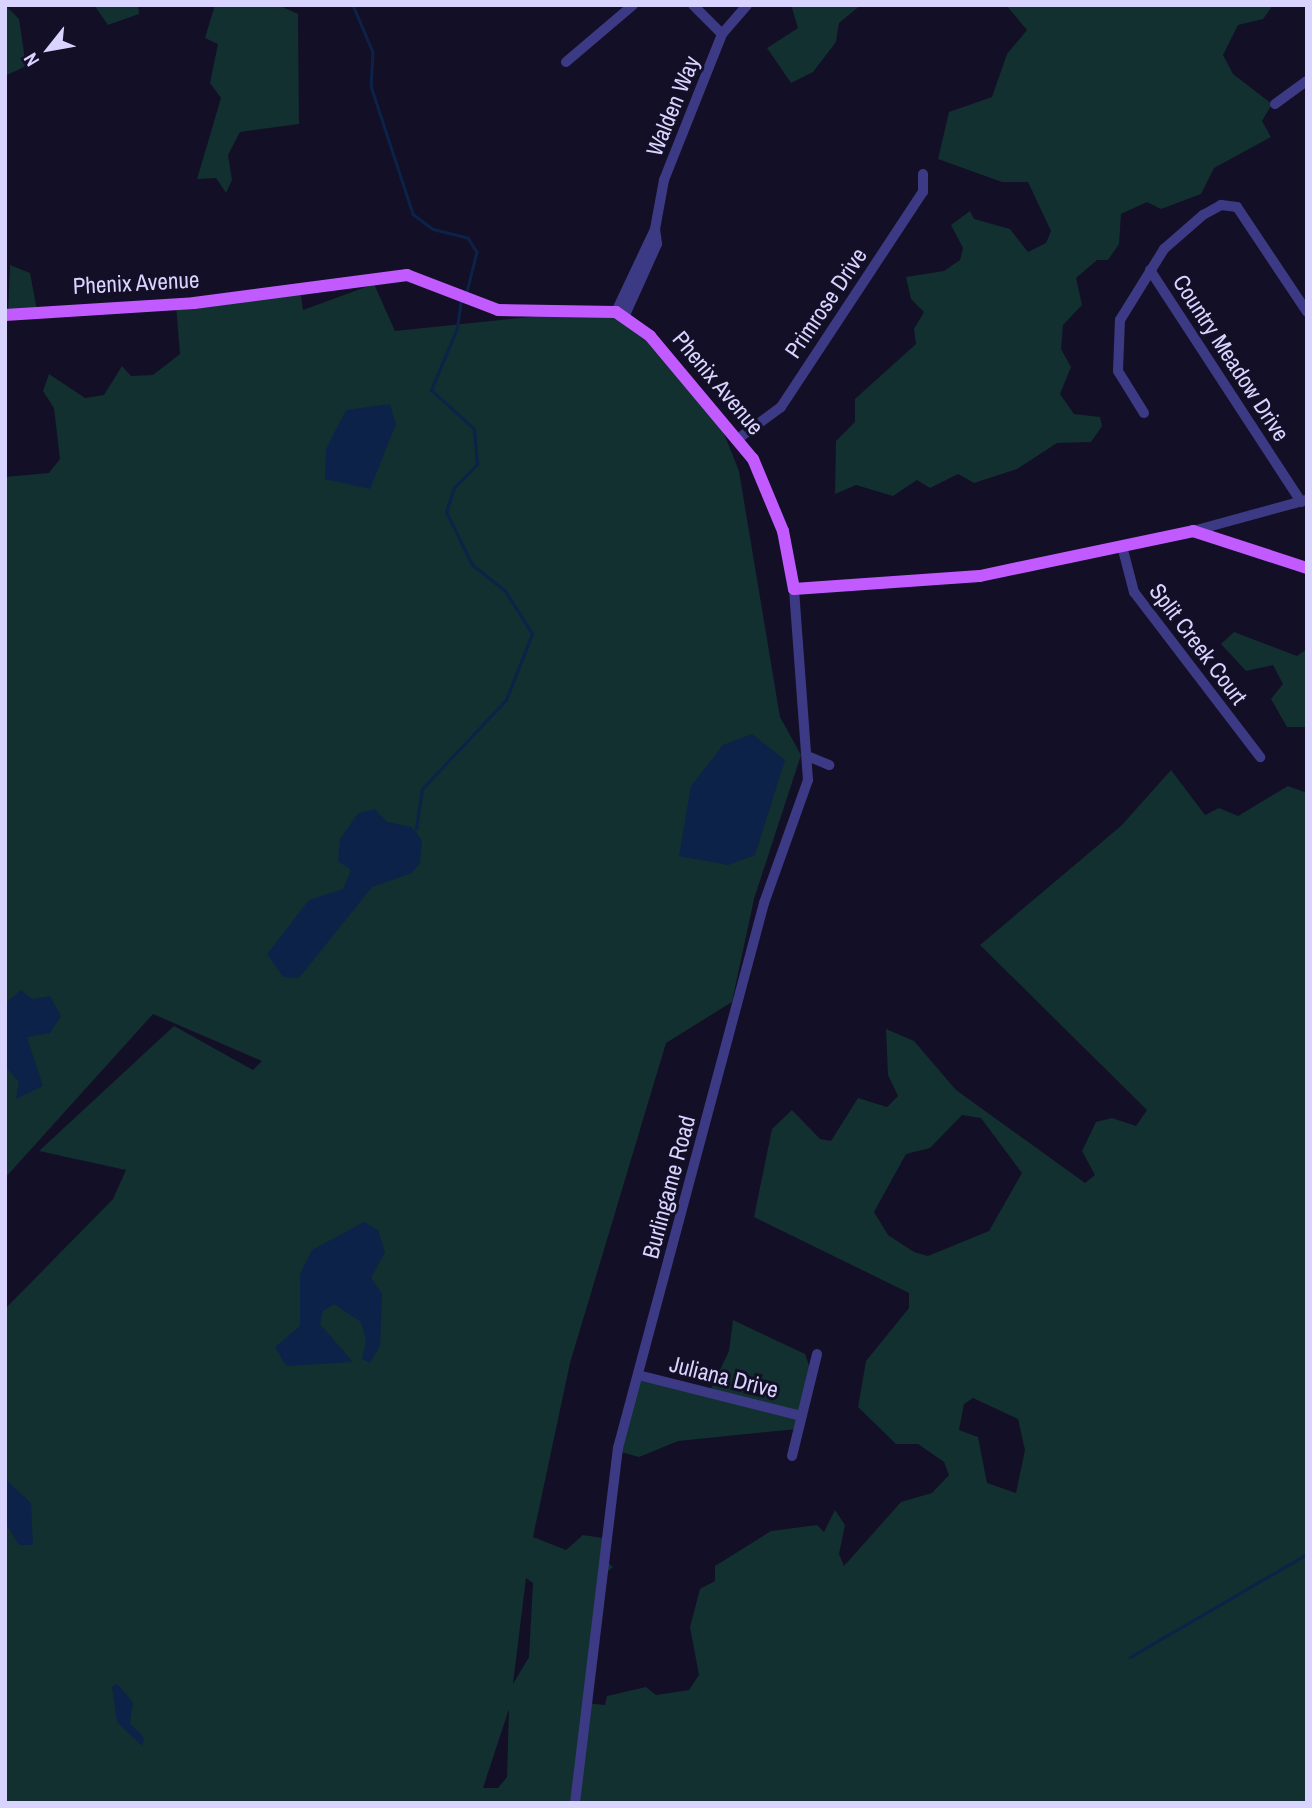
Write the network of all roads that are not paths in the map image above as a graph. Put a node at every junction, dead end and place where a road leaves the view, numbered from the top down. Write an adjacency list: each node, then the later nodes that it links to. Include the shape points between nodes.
1 (633, 5): 5 (street)
2 (694, 5): 4 (street)
3 (747, 5): 4 (street, Walden Way)
4 (722, 34): 11 (street, Walden Way, via 664,180 656,229)
5 (566, 62)
6 (1307, 81): 7 (street)
7 (1275, 104)
8 (923, 174): 14 (street, Primrose Drive, via 923,192 780,407)
9 (1150, 270): 10 (street, via 1180,232 1232,204); 13 (street, via 1124,308 1116,345 1118,371); 15 (street, Country Meadow Drive)
10 (1307, 313)
11 (620, 314): 12 (main road, Phenix Avenue, via 503,311 426,280 392,276 194,303); 14 (main road, Phenix Avenue, via 650,336)
12 (5, 315)
13 (1144, 414)
14 (739, 438): 19 (main road, Phenix Avenue, via 772,495)
15 (1304, 501): 16 (street)
16 (1193, 531): 17 (main road); 18 (main road)
17 (1122, 546): 19 (main road, via 980,576); 21 (street, Split Creek Court, via 1134,592)
18 (1307, 568)
19 (794, 589): 20 (street, Burlingame Road)
20 (810, 757): 22 (street); 24 (street, Burlingame Road, via 808,780 753,942)
21 (1260, 757)
22 (829, 765)
23 (817, 1354): 25 (street)
24 (638, 1375): 25 (street, Juliana Drive); 27 (street, Burlingame Road, via 609,1492)
25 (801, 1416): 26 (street)
26 (792, 1456)
27 (575, 1803)

